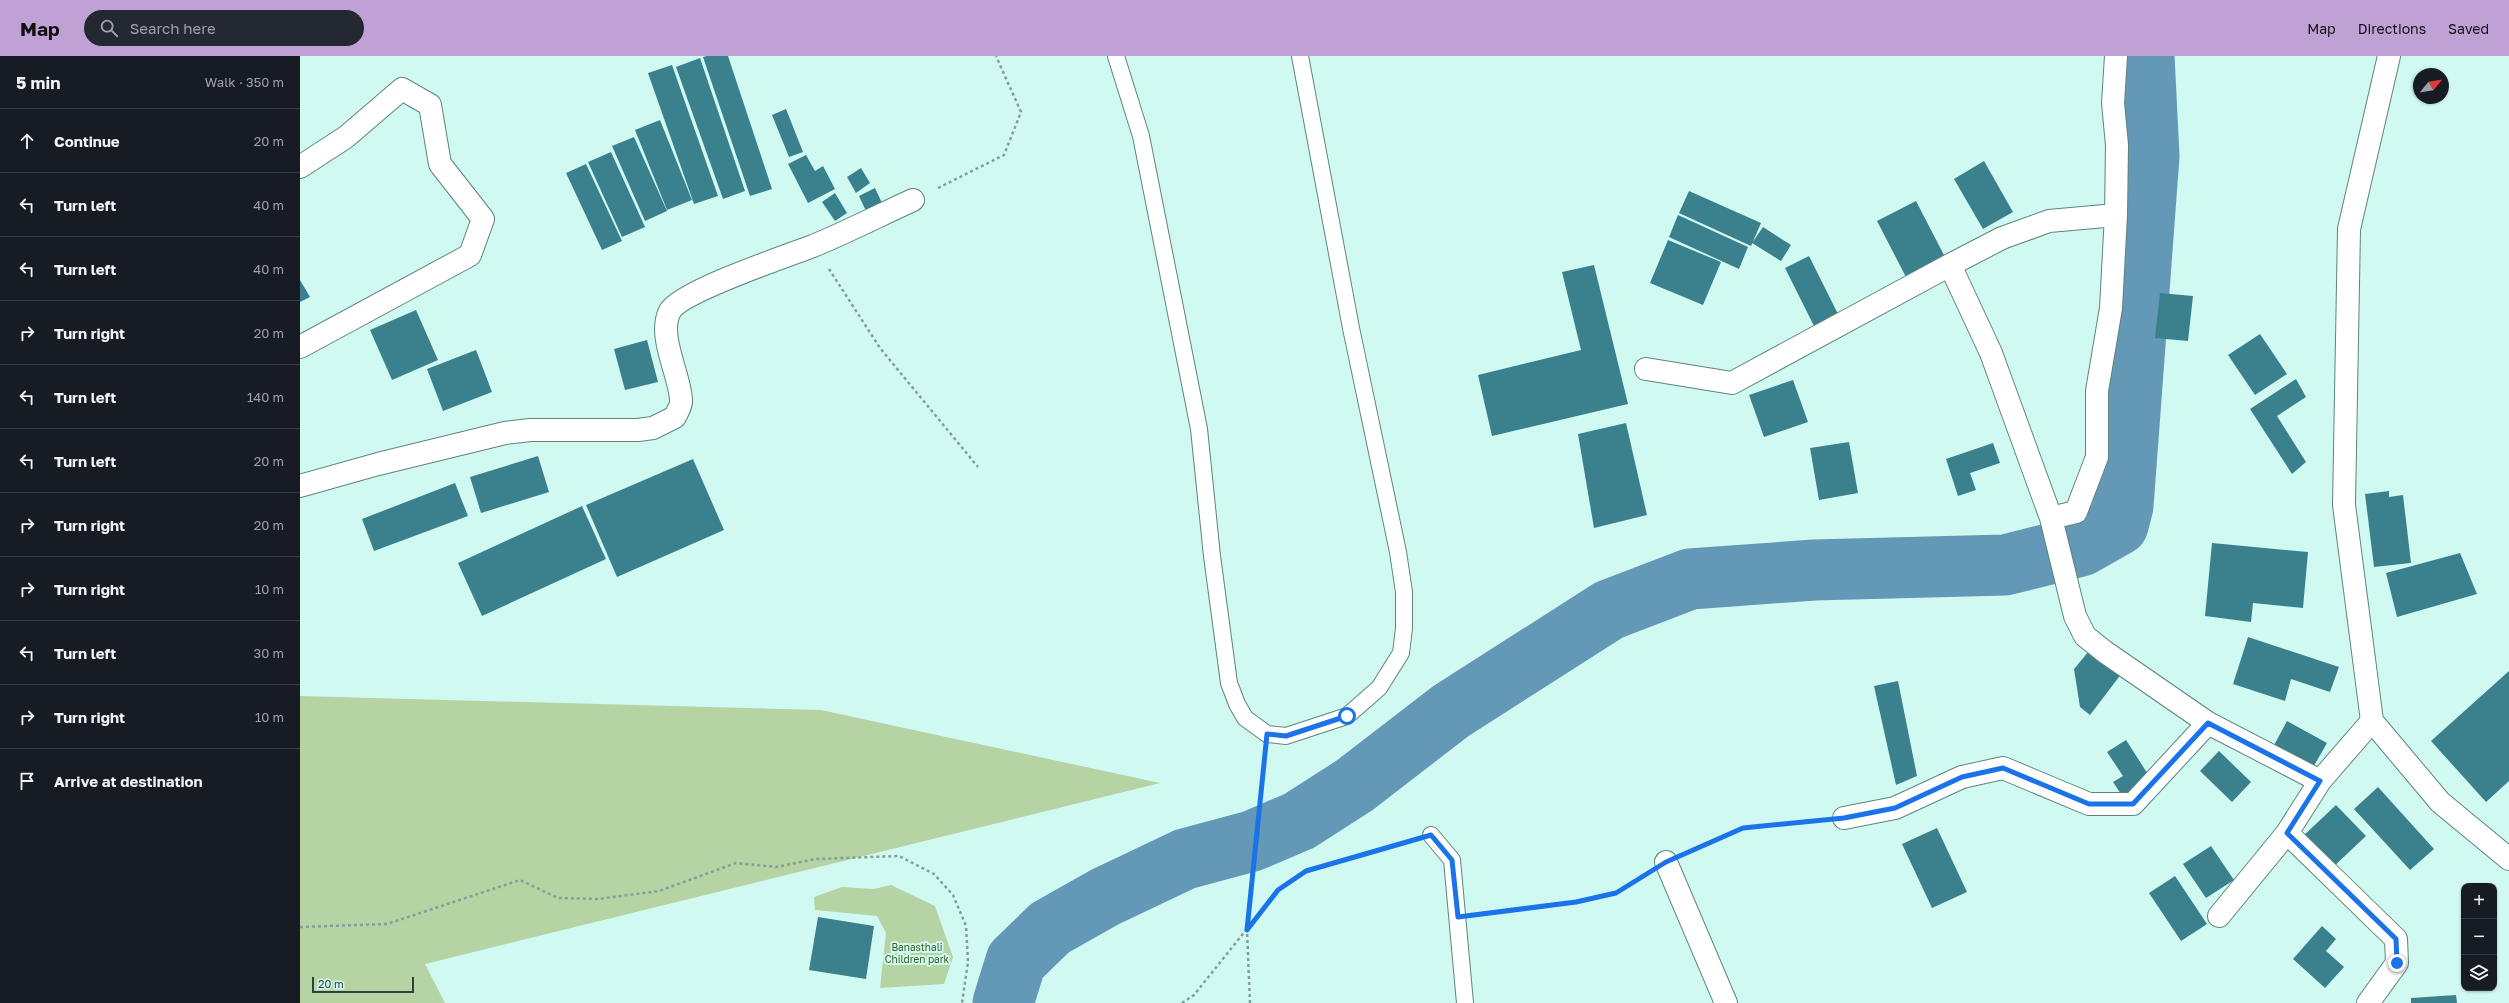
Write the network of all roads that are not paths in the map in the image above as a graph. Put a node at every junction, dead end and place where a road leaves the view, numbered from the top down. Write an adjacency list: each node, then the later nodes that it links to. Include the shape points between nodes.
1 (1116, 56): 2 (lane, via 1141,136 1199,429 1229,683 1245,718 1267,734 1286,736 1347,716 1379,688 1401,653 1404,628 1404,592 1398,552 1351,328)
2 (1300, 56)
3 (2116, 56): 7 (street)
4 (2389, 56): 13 (street, via 2349,230 2344,505)
5 (300, 167): 9 (street, via 346,137 402,89 430,105 440,164 483,219 470,255)
6 (913, 200): 11 (street, via 814,246 744,272 679,301 670,310 666,323 672,367 682,401 675,417 653,428 530,430 505,433)
7 (2116, 215): 8 (street, via 2049,222 2002,238); 12 (street, via 2111,308 2096,391 2097,457 2076,512)
8 (1950, 265): 10 (street, via 1732,383); 12 (street, via 1991,353)
9 (300, 346)
10 (1646, 368)
11 (300, 486)
12 (2051, 518): 14 (street, via 2075,616 2085,636)
13 (2372, 721): 15 (street); 19 (street, via 2440,802)
14 (2208, 723): 15 (street); 16 (street, via 2133,804 2089,804 2003,768 1962,777 1895,808)
15 (2320, 781): 17 (street)
16 (1844, 818)
17 (2287, 833): 21 (street); 24 (street, via 2396,939 2397,963)
18 (1431, 835): 22 (lane, via 1452,860)
19 (2509, 859)
20 (1666, 862): 23 (street)
21 (2219, 916)
22 (1465, 1003)
23 (1726, 1003)
24 (2368, 1003)

